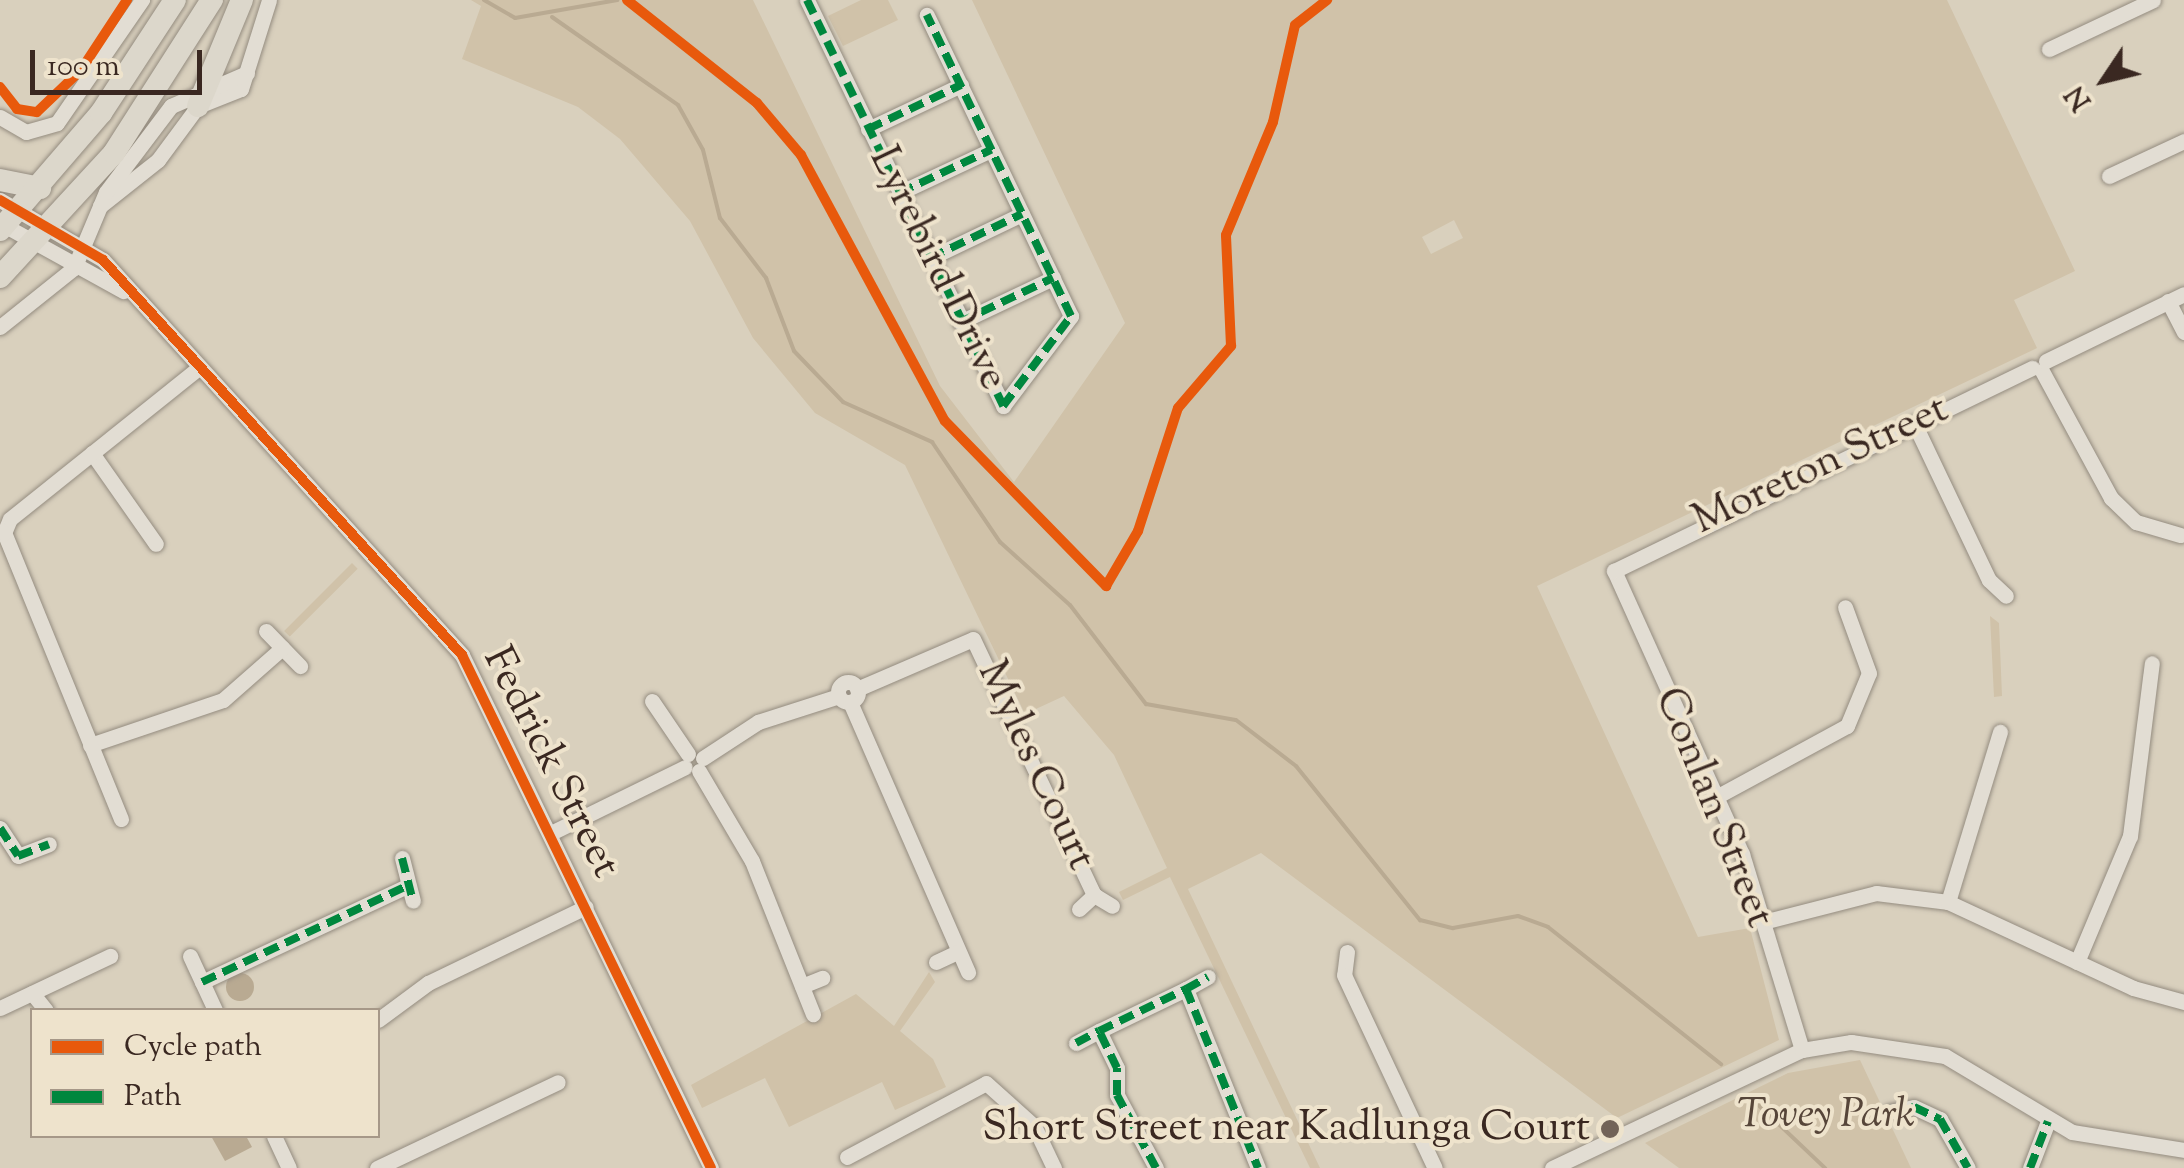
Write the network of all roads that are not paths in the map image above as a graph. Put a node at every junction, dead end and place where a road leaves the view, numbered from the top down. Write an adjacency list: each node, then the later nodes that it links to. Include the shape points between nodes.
1 (142, 0): 12 (street, via 56,123 26,132)
2 (175, 0): 18 (highway)
3 (212, 0): 23 (highway, via 142,114)
4 (242, 0): 11 (highway)
5 (269, 0): 11 (street, via 247,74)
6 (807, 0): 13 (street, Lyrebird Drive)
7 (2153, 0): 9 (street)
8 (927, 15): 10 (street, Lyrebird Drive)
9 (2049, 49)
10 (961, 85): 13 (street); 15 (street, Lyrebird Drive)
11 (202, 99): 20 (street, via 158,160); 20 (street, via 171,106)
12 (0, 117)
13 (868, 129): 19 (street, Lyrebird Drive)
14 (2184, 140): 16 (street)
15 (991, 150): 19 (street); 21 (street, Lyrebird Drive)
16 (2110, 176)
17 (0, 180): 18 (highway)
18 (40, 188): 22 (highway)
19 (899, 193): 25 (street, Lyrebird Drive)
20 (100, 206): 24 (street)
21 (1022, 214): 25 (street); 28 (street, Lyrebird Drive)
22 (5, 218): 23 (street)
23 (44, 234): 24 (street, Fedrick Street); 26 (street, Fedrick Street); 27 (highway)
24 (85, 245): 26 (street); 29 (street, Fedrick Street)
25 (930, 258): 31 (street, Lyrebird Drive)
26 (78, 262): 29 (street, Fedrick Street); 32 (street)
27 (0, 278)
28 (1053, 278): 31 (street); 31 (street, Lyrebird Drive, via 1071,319 1008,405)
29 (123, 292): 35 (street, Fedrick Street)
30 (2176, 297): 33 (street); 34 (street, Moreton Street)
31 (960, 322)
32 (0, 327)
33 (2184, 332)
34 (2040, 367): 36 (street, Moreton Street); 38 (street, via 2111,498 2136,522)
35 (196, 371): 37 (street); 55 (street, Fedrick Street, via 462,655)
36 (1914, 423): 40 (street, Moreton Street); 41 (street, via 1990,580)
37 (92, 453): 39 (street); 50 (street, via 10,519 4,534)
38 (2180, 535)
39 (156, 544)
40 (1614, 571): 52 (street, Conlan Street)
41 (2006, 596)
42 (1845, 607): 52 (street, via 1869,673 1847,726)
43 (266, 632): 44 (street)
44 (282, 648): 46 (street); 50 (street, via 223,700)
45 (2152, 662): 70 (street, via 2130,836)
46 (300, 666)
47 (849, 696): 51 (street, via 758,722); 59 (street, Myles Court, via 973,640); 65 (street)
48 (652, 701): 51 (street)
49 (2000, 732): 60 (street)
50 (90, 745): 53 (street)
51 (694, 763): 55 (street); 75 (street, via 752,861)
52 (1716, 796): 64 (street, Conlan Street)
53 (122, 819)
54 (0, 828): 58 (street)
55 (551, 833): 61 (street, Fedrick Street)
56 (49, 844): 58 (street)
57 (402, 858): 74 (street, via 409,894)
58 (6, 860)
59 (1094, 894): 62 (street, Myles Court); 63 (street, Myles Court)
60 (1948, 902): 64 (street, via 1876,893); 70 (street)
61 (586, 906): 83 (street, via 428,983); 95 (street, Fedrick Street)
62 (1112, 906)
63 (1079, 909)
64 (1763, 922): 86 (street, Conlan Street)
65 (957, 952): 69 (street); 71 (street)
66 (1348, 952): 99 (street, via 1344,975)
67 (110, 956): 77 (street)
68 (190, 956): 74 (street)
69 (936, 962)
70 (2077, 962): 78 (street)
71 (968, 972)
72 (1208, 977): 76 (street)
73 (822, 978): 75 (street)
74 (202, 982): 81 (street)
75 (802, 986): 82 (street)
76 (1186, 989): 84 (street); 98 (street)
77 (32, 993): 79 (street); 80 (street)
78 (2184, 1002)
79 (0, 1008)
80 (44, 1008)
81 (214, 1008)
82 (813, 1014)
83 (380, 1019)
84 (1099, 1032): 85 (street); 97 (street, via 1118,1068 1117,1095)
85 (1076, 1043)
86 (1802, 1050): 89 (street, via 1883,1043 1945,1056); 100 (street)
87 (558, 1082): 94 (street)
88 (1889, 1112): 101 (street, via 1931,1112)
89 (2048, 1121): 91 (street, via 2101,1142); 102 (street)
90 (275, 1138): 93 (street)
91 (2184, 1150)
92 (847, 1157): 96 (street, via 986,1084 1034,1126)
93 (289, 1168)
94 (377, 1168)
95 (711, 1168)
96 (1054, 1168)
97 (1156, 1168)
98 (1258, 1168)
99 (1435, 1168)
100 (1552, 1168)
101 (1968, 1168)
102 (2030, 1168)

